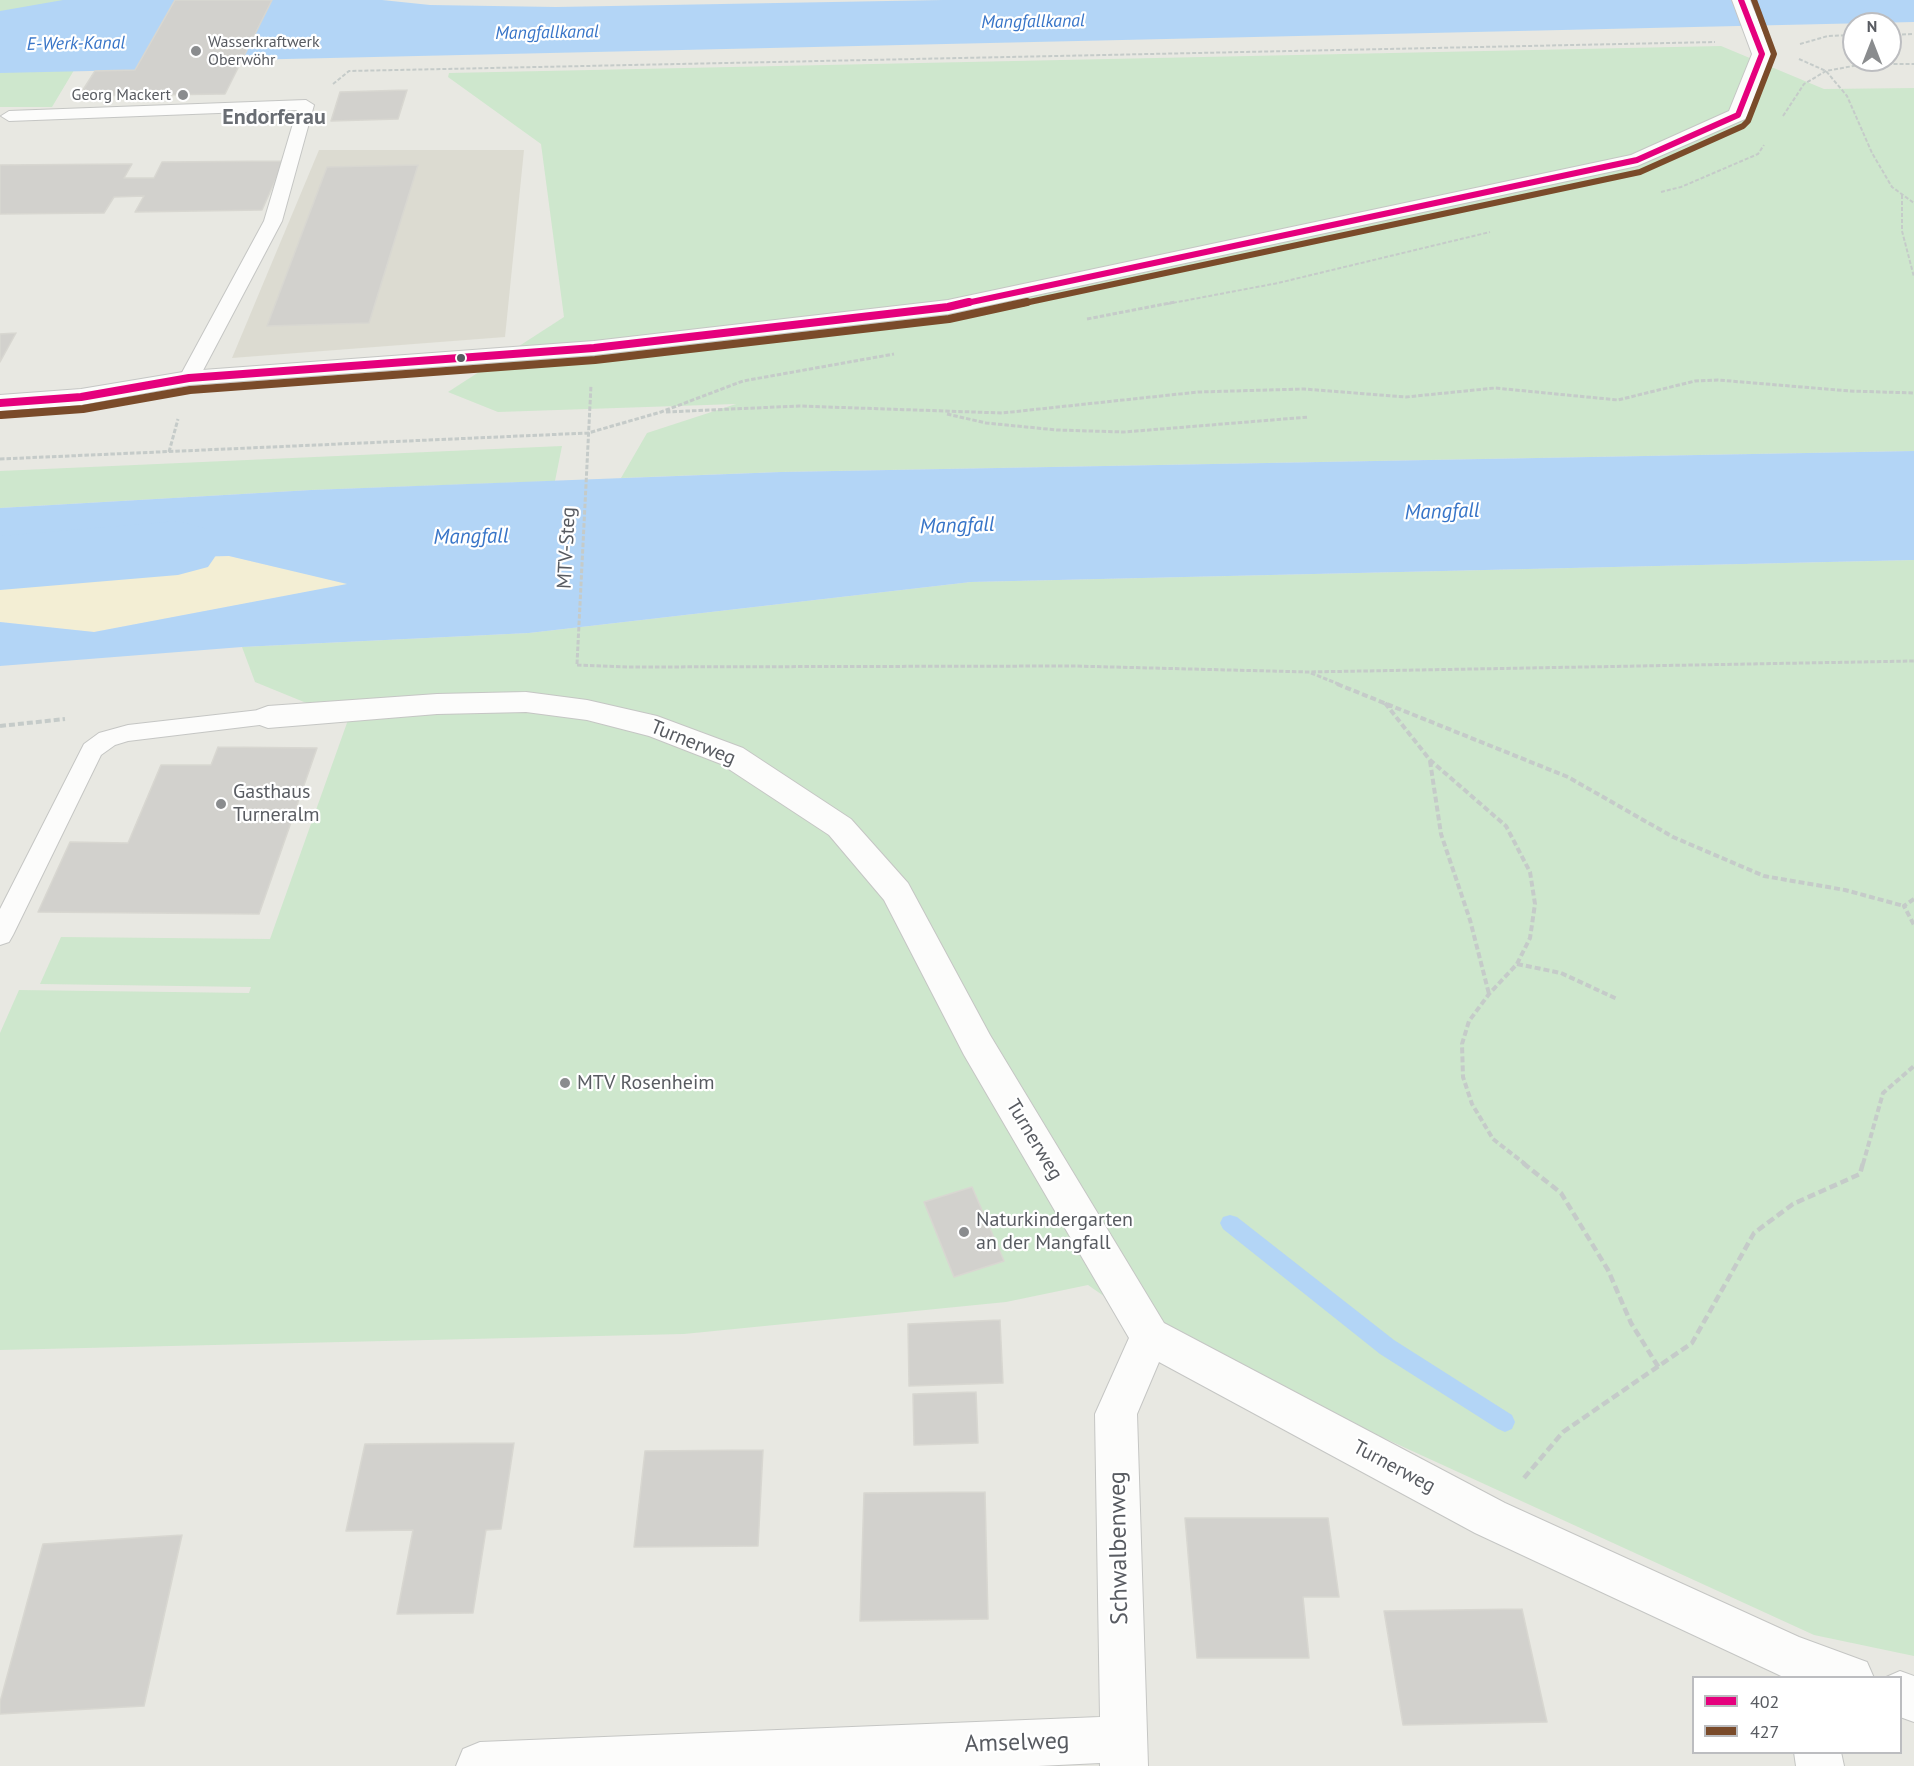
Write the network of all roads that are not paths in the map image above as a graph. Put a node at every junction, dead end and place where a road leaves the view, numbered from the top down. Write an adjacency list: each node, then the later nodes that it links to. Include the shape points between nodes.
1 (1741, 0): 3 (street, via 1758,44 1738,115 1637,160 948,307 594,348)
2 (9, 116): 3 (lane, via 306,105 273,221)
3 (189, 378): 4 (street, via 81,397)
4 (0, 403)
5 (268, 717): 6 (lane, via 128,733 107,739 92,750); 7 (street, Turnerweg, via 437,704 526,702 587,710 657,727 732,756 840,827 896,892 977,1045)
6 (0, 936)
7 (1150, 1336): 8 (street, Turnerweg, via 1490,1518); 10 (street, Schwalbenweg, via 1116,1414)
8 (1796, 1668): 9 (street, Turnerweg)
9 (1845, 1676)
10 (1124, 1752): 11 (street, Amselweg)
11 (480, 1766)

